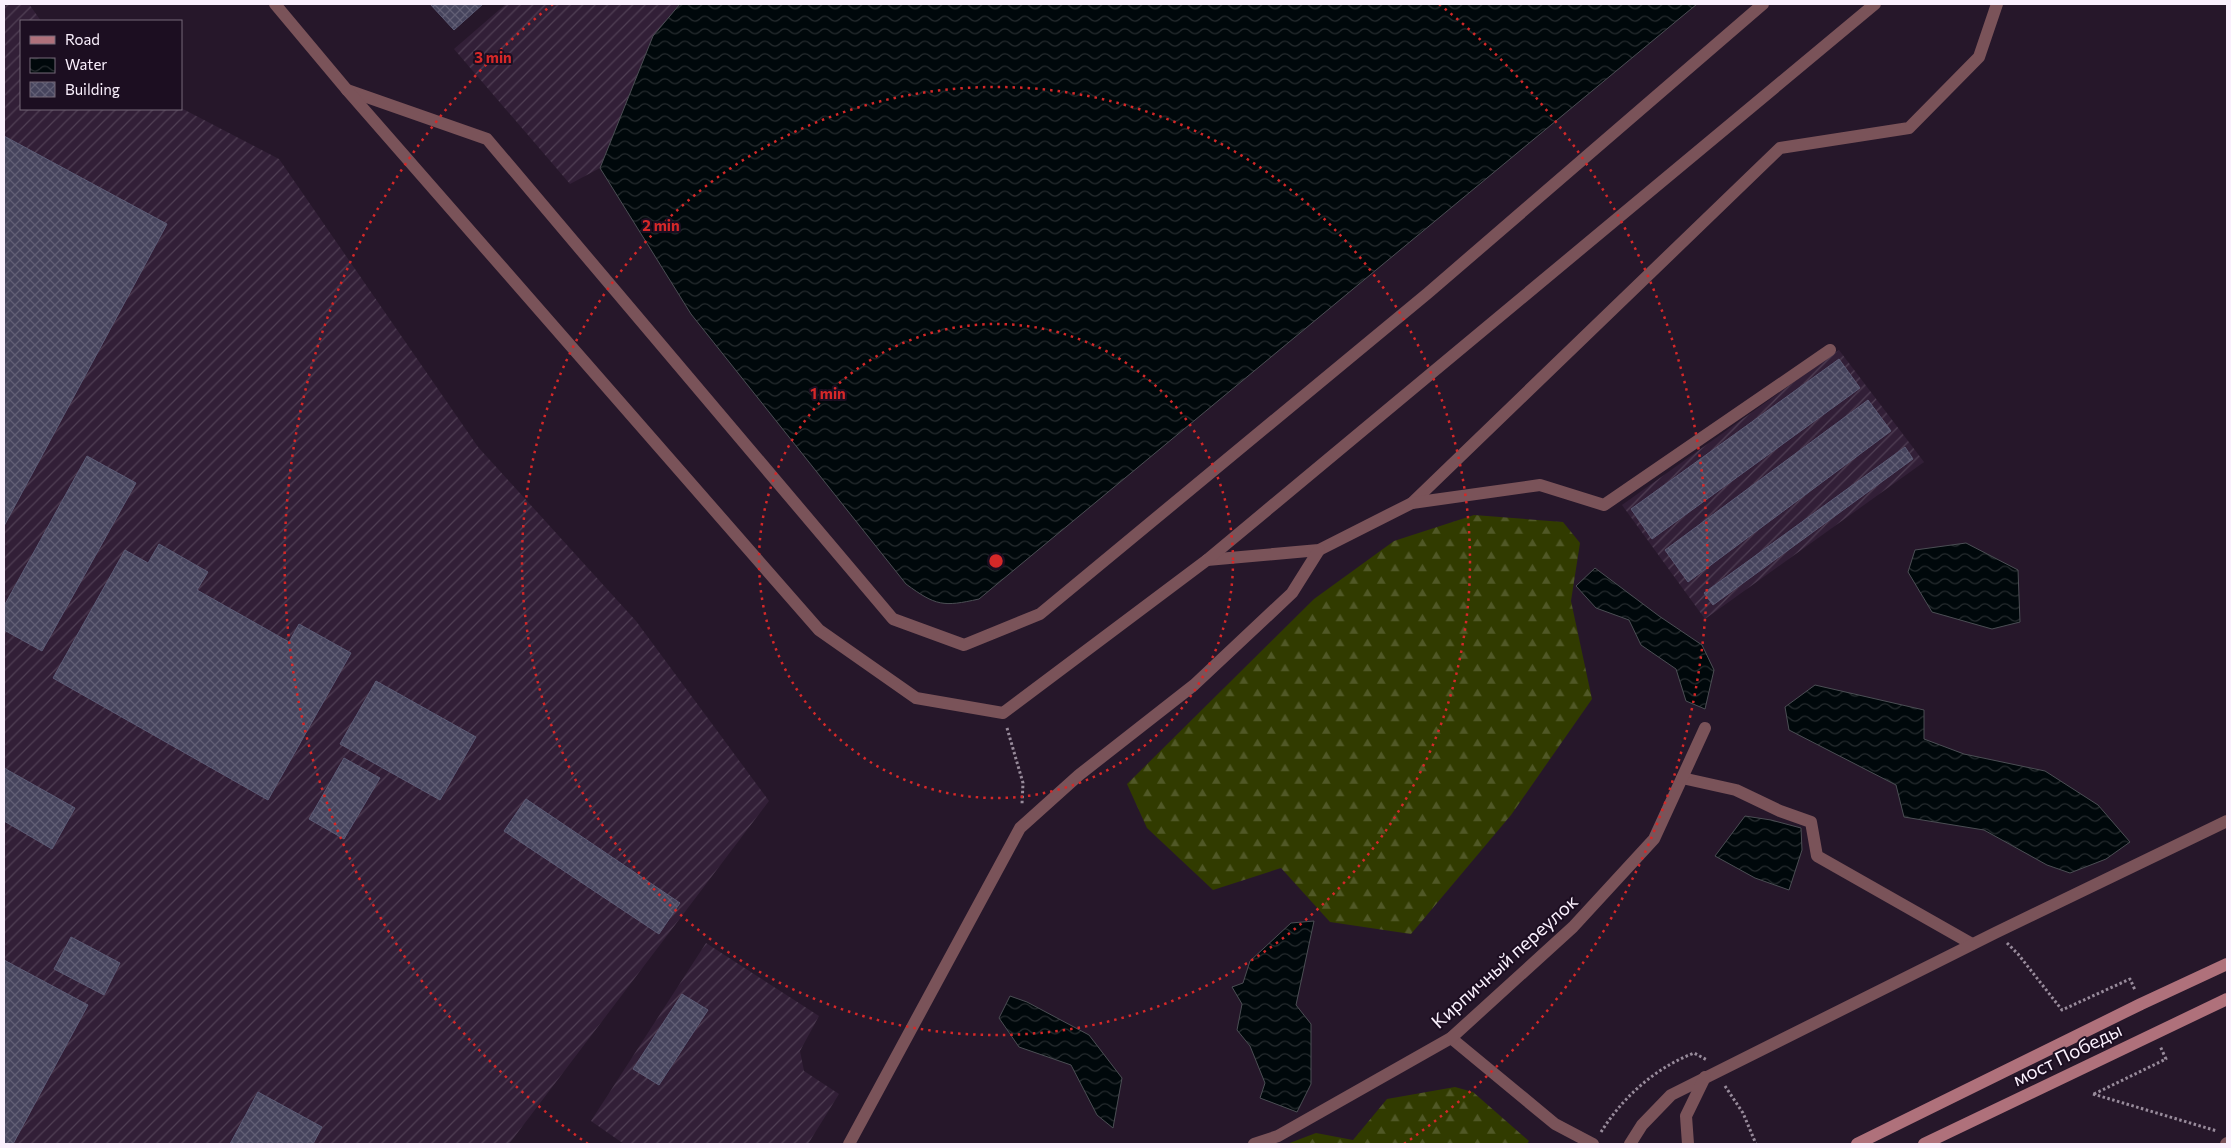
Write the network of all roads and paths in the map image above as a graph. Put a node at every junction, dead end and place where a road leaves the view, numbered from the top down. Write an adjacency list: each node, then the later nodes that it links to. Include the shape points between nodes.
1 (275, 4): 5 (street)
2 (1763, 4): 5 (street, via 1428,293 1040,614 964,645 893,619 487,139)
3 (1875, 4): 9 (street)
4 (1997, 4): 7 (street, via 1979,57 1909,128 1780,148)
5 (348, 90): 10 (street, via 819,630 916,698)
6 (1830, 350): 7 (street, via 1604,505 1540,485)
7 (1412, 503): 8 (street)
8 (1319, 550): 9 (street); 14 (street, via 1292,593 1194,686 1080,775)
9 (1207, 560): 10 (street)
10 (1003, 713): 14 (path, via 1023,783)
11 (1705, 728): 12 (street, Кирпичный переулок)
12 (1682, 778): 16 (street, via 1736,790 1811,822 1817,856); 21 (street, Кирпичный переулок, via 1654,838 1573,927)
13 (2227, 821): 15 (street)
14 (1020, 828): 24 (street)
15 (1995, 933): 16 (street); 19 (path, via 2018,954 2062,1010 2130,979)
16 (1972, 944): 22 (street)
17 (2227, 964): 19 (main road)
18 (2227, 998): 20 (main road, мост Победы)
19 (2141, 1004): 29 (main road)
20 (2154, 1032): 23 (path, via 2166,1059 2093,1094); 30 (main road, мост Победы)
21 (1451, 1038): 25 (street, Кирпичный переулок, via 1278,1136); 26 (street, via 1555,1124)
22 (1705, 1077): 27 (street, via 1671,1095 1642,1125); 28 (street, via 1686,1116)
23 (2218, 1131)
24 (849, 1144)
25 (1254, 1144)
26 (1593, 1144)
27 (1630, 1144)
28 (1688, 1144)
29 (1857, 1144)
30 (1924, 1144)

